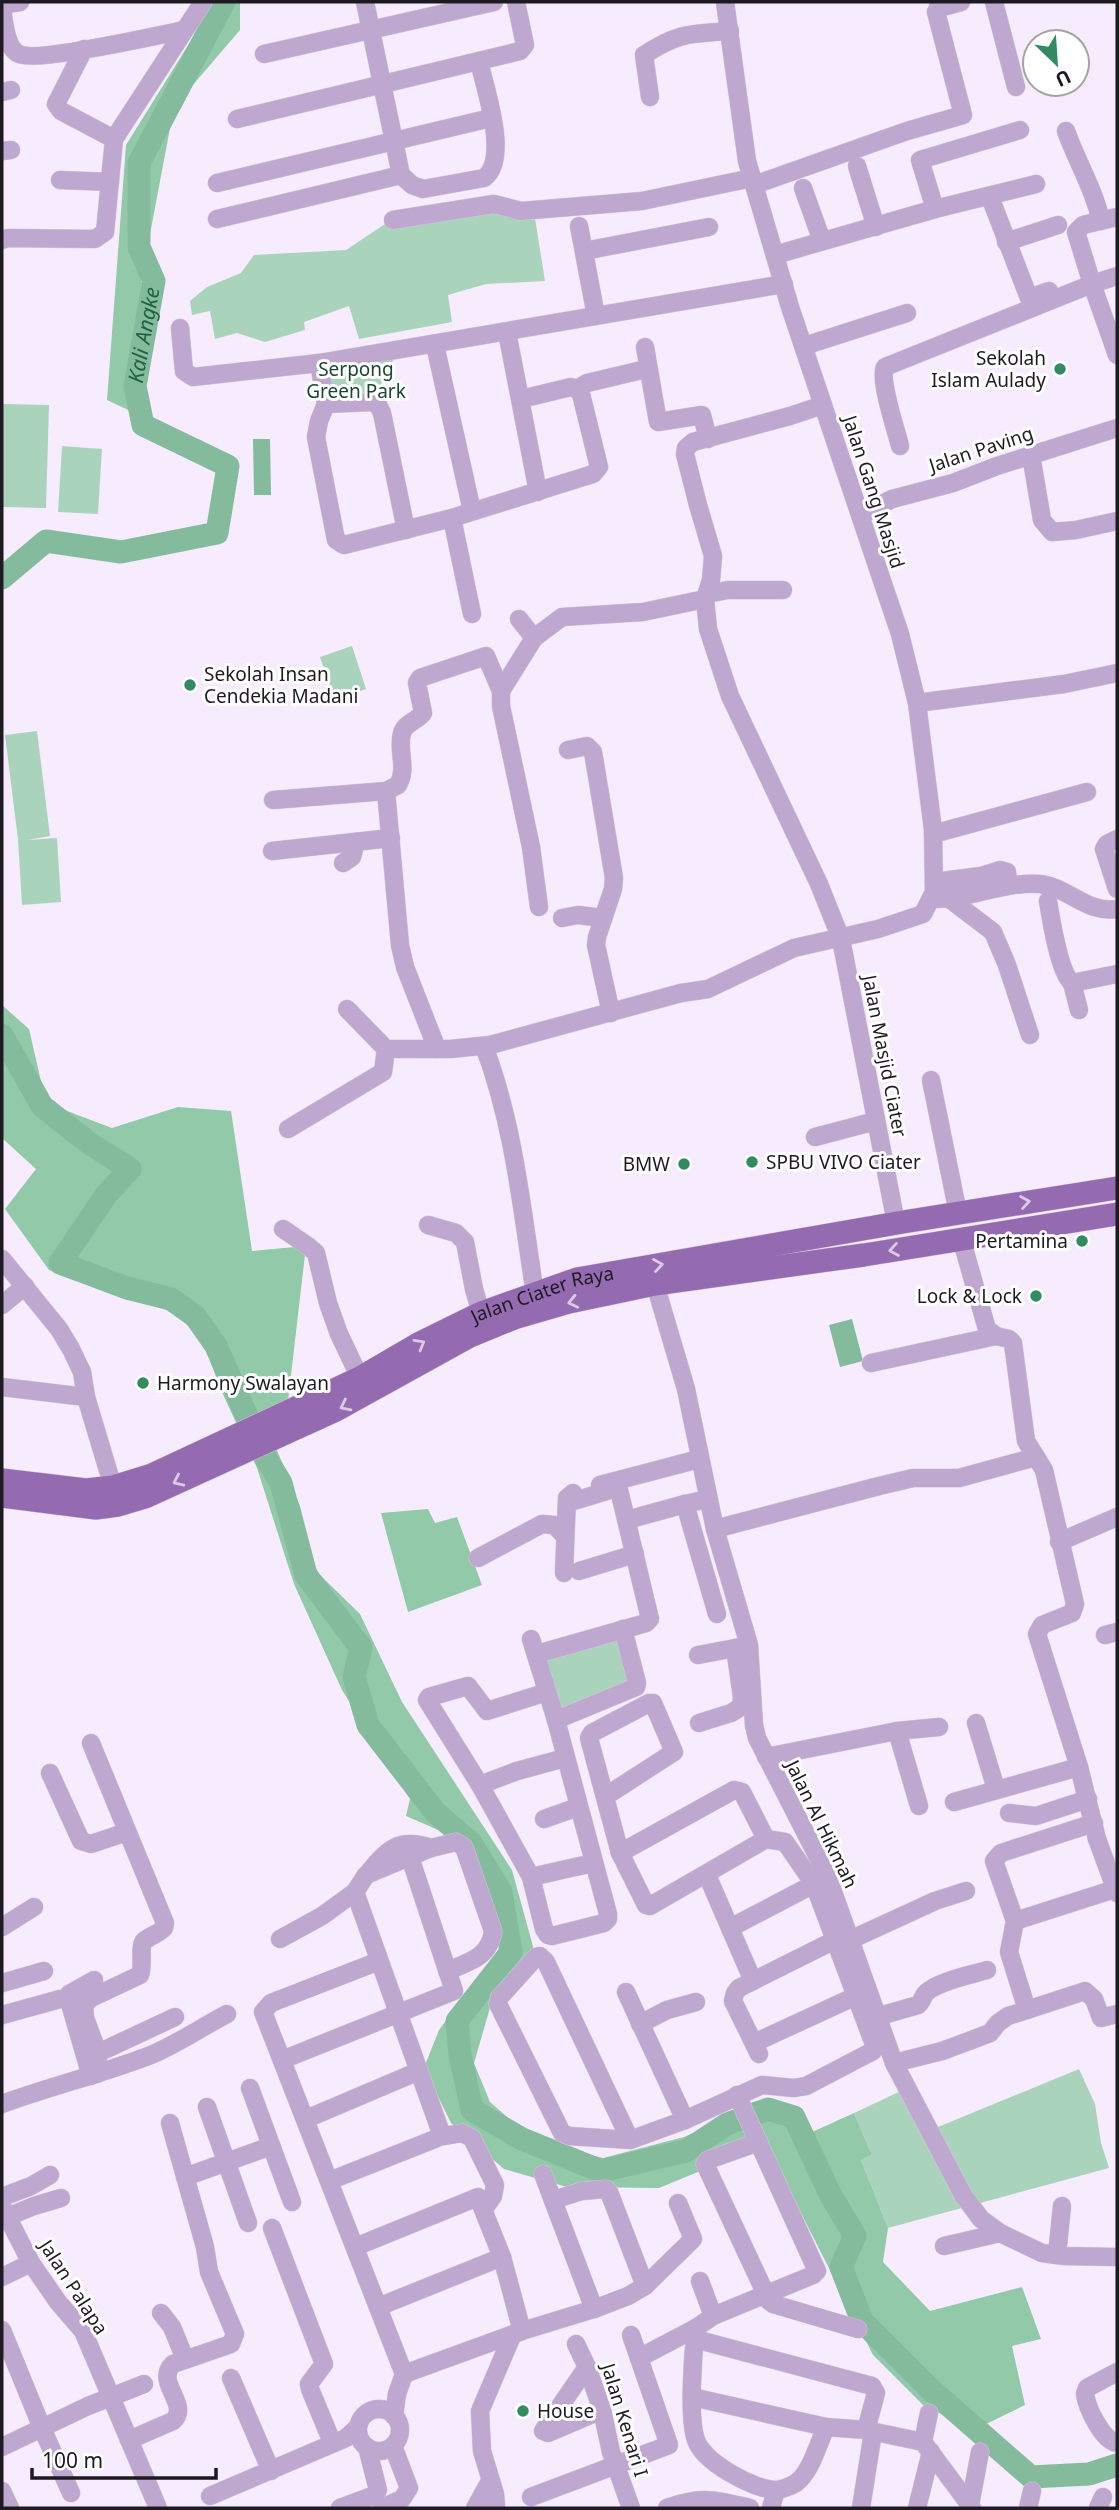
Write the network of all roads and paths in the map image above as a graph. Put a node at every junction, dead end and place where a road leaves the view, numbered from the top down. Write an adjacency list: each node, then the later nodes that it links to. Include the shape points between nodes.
1 (20, 2): 11 (street)
2 (203, 2): 12 (street)
3 (365, 2): 13 (street)
4 (494, 2): 9 (street)
5 (516, 2): 17 (street, via 525,46)
6 (725, 2): 14 (street, Jalan Gang Masjid)
7 (961, 2): 10 (street)
8 (994, 2): 19 (street)
9 (474, 4): 13 (street)
10 (939, 5): 31 (street, via 936,12 963,115)
11 (2, 6): 15 (street, via 10,46 21,56)
12 (184, 30): 15 (street); 25 (street)
13 (371, 30): 16 (street); 18 (street)
14 (730, 31): 20 (street, via 684,34 644,55); 31 (street, Jalan Gang Masjid, via 741,129)
15 (84, 49): 25 (street, via 56,104)
16 (264, 54)
17 (478, 61): 18 (street); 21 (street)
18 (382, 84): 22 (street); 26 (street)
19 (1016, 87)
20 (650, 97)
21 (491, 118): 26 (street); 28 (street, via 497,144 490,174 484,178 423,189)
22 (237, 119)
23 (1020, 130): 36 (street, via 920,160)
24 (1066, 131): 38 (street)
25 (114, 139): 30 (street)
26 (394, 141): 28 (street); 32 (street)
27 (857, 166): 43 (street)
28 (401, 175): 37 (street)
29 (60, 180): 30 (street)
30 (110, 182): 44 (street, via 101,236)
31 (753, 182): 39 (street, via 642,201 521,211 494,204); 48 (street, Jalan Gang Masjid)
32 (216, 183)
33 (1036, 184): 35 (street)
34 (803, 188): 45 (street)
35 (990, 197): 36 (street); 46 (street)
36 (935, 209): 43 (street)
37 (217, 219)
38 (1109, 219): 50 (street, via 1083,225 1076,232)
39 (393, 220)
40 (1058, 225): 46 (street)
41 (579, 226): 47 (street)
42 (709, 227): 47 (street)
43 (876, 227): 45 (street)
44 (2, 240)
45 (822, 241): 48 (street)
46 (1006, 242): 50 (street, via 1029,298)
47 (584, 251): 53 (street)
48 (775, 255): 51 (street, Jalan Gang Masjid)
49 (1117, 276): 50 (street)
50 (1086, 282): 59 (street); 68 (street, via 885,367 884,382)
51 (784, 284): 53 (street); 58 (street, Jalan Gang Masjid)
52 (907, 313): 58 (street)
53 (596, 316): 55 (street)
54 (180, 328): 60 (street, via 184,370 193,377)
55 (507, 332): 56 (street); 63 (street)
56 (435, 345): 60 (street); 71 (street)
57 (645, 346): 67 (street, via 658,422 702,415)
58 (804, 346): 65 (street, Jalan Gang Masjid)
59 (1117, 355)
60 (319, 363): 64 (street)
61 (642, 370): 62 (street)
62 (577, 389): 63 (street); 70 (street, via 599,467 593,474)
63 (521, 399): 70 (street)
64 (326, 404): 75 (street, via 372,401 378,405); 75 (street, via 316,437 336,540 344,545)
65 (823, 405): 67 (street); 72 (street, Jalan Gang Masjid)
66 (1117, 428): 69 (street, Jalan Paving)
67 (708, 439): 77 (street, Jalan Masjid Ciater, via 688,444 685,454 713,556)
68 (900, 446)
69 (1031, 455): 72 (street, Jalan Paving, via 892,499); 74 (street, via 1042,520 1052,532)
70 (538, 492): 71 (street)
71 (472, 511): 73 (street)
72 (861, 515): 83 (street, Jalan Gang Masjid, via 900,634)
73 (452, 518): 75 (street); 78 (street)
74 (1117, 521)
75 (406, 530)
76 (783, 590): 77 (street, via 728,590)
77 (706, 596): 80 (street, via 643,612 562,617); 103 (street, Jalan Masjid Ciater, via 708,629 730,696)
78 (472, 614)
79 (519, 619): 80 (street)
80 (534, 638): 82 (street)
81 (1117, 673): 83 (street)
82 (501, 691): 85 (street, via 486,656 417,680 423,713 404,730 403,778); 99 (street)
83 (917, 704): 88 (street, Jalan Gang Masjid)
84 (568, 750): 102 (street, via 587,746 593,752 614,878)
85 (386, 791): 87 (street); 89 (street)
86 (1087, 792): 88 (street)
87 (273, 800)
88 (933, 834): 96 (street, Jalan Gang Masjid)
89 (391, 838): 91 (street); 111 (street, via 400,945)
90 (1117, 839): 95 (street, via 1104,849)
91 (356, 842): 92 (street); 93 (street, via 352,857)
92 (272, 852)
93 (344, 863)
94 (1008, 881): 96 (street, via 1007,873 1000,870)
95 (1117, 889)
96 (933, 891): 97 (street); 103 (street, via 923,914)
97 (951, 900): 100 (street, via 1042,884 1092,907); 110 (street, via 993,932)
98 (1048, 901): 105 (street, via 1058,949)
99 (539, 907)
100 (1117, 909)
101 (562, 918): 102 (street)
102 (603, 918): 108 (street, via 596,945)
103 (841, 939): 108 (street, via 794,948 708,989); 115 (street, Jalan Masjid Ciater)
104 (1117, 974): 105 (street)
105 (1072, 983): 107 (street)
106 (347, 1009): 109 (street)
107 (1079, 1010)
108 (611, 1013): 112 (street)
109 (371, 1033): 111 (street); 113 (street)
110 (1030, 1035)
111 (435, 1044): 112 (street); 113 (street)
112 (484, 1046): 130 (street, via 513,1145)
113 (386, 1049): 116 (street, via 383,1072)
114 (931, 1080): 119 (street)
115 (876, 1121): 117 (street); 121 (street, Jalan Masjid Ciater)
116 (288, 1129)
117 (815, 1137)
118 (1112, 1188): 119 (main road, Jalan Ciater Raya, one-way to 118); 120 (main road)
119 (958, 1213): 121 (main road, Jalan Ciater Raya)
120 (1114, 1214): 125 (main road, Jalan Ciater Raya)
121 (896, 1223): 124 (main road, Jalan Ciater Raya)
122 (428, 1225): 132 (street, via 456,1233 465,1242)
123 (283, 1229): 135 (street, via 316,1253 328,1303)
124 (861, 1231): 126 (main road); 130 (main road, Jalan Ciater Raya, one-way to 124, via 577,1279)
125 (961, 1238): 126 (main road, Jalan Ciater Raya, one-way to 126); 133 (street, via 987,1329)
126 (864, 1255): 128 (main road, Jalan Ciater Raya)
127 (2, 1259): 129 (street)
128 (655, 1284): 138 (main road, Jalan Ciater Raya, one-way to 138, via 514,1318 470,1336 360,1398); 141 (street, Jalan Al Hikmah, via 686,1388)
129 (25, 1286): 131 (street); 137 (street, via 71,1349 82,1372)
130 (535, 1294): 132 (main road, Jalan Ciater Raya)
131 (2, 1306)
132 (481, 1313): 135 (main road, Jalan Ciater Raya, one-way to 132)
133 (996, 1336): 134 (street); 140 (street, via 1013,1343 1026,1441)
134 (871, 1363)
135 (360, 1378): 138 (main road, Jalan Ciater Raya)
136 (2, 1387): 137 (street)
137 (86, 1397): 143 (street)
138 (275, 1428): 139 (main road, Jalan Ciater Raya)
139 (237, 1445): 143 (main road, Jalan Ciater Raya); 144 (main road, Jalan Ciater Raya, one-way to 144, via 145,1497 118,1505 96,1508)
140 (1036, 1457): 150 (street, via 958,1478 913,1478); 152 (street, via 1044,1470)
141 (699, 1459): 145 (street, Jalan Al Hikmah); 151 (street, via 571,1493)
142 (2, 1480): 143 (main road, Jalan Ciater Raya, via 86,1490)
143 (113, 1487)
144 (2, 1496)
145 (708, 1499): 147 (street); 150 (street, Jalan Al Hikmah)
146 (571, 1502): 149 (street, via 616,1489)
147 (685, 1504): 149 (street); 155 (street)
148 (1117, 1517): 152 (street)
149 (627, 1521): 153 (street)
150 (715, 1529): 157 (street, Jalan Al Hikmah)
151 (565, 1536): 153 (street, via 572,1572); 154 (street, via 554,1525 542,1524)
152 (1059, 1542): 168 (street, via 1075,1608 1072,1614 1042,1625 1037,1634)
153 (635, 1555): 156 (street, via 650,1619)
154 (478, 1558)
155 (717, 1614)
156 (623, 1629): 159 (street, via 534,1647); 160 (street, via 636,1686)
157 (742, 1646): 158 (street); 161 (street, via 741,1707); 166 (street, Jalan Al Hikmah, via 754,1725)
158 (698, 1655)
159 (547, 1692): 160 (street); 170 (street, via 486,1711 468,1686 428,1698)
160 (556, 1720): 167 (street)
161 (699, 1723)
162 (976, 1723): 171 (street)
163 (939, 1727): 164 (street)
164 (897, 1731): 166 (street); 175 (street)
165 (91, 1743): 180 (street)
166 (766, 1757): 199 (street, Jalan Al Hikmah, via 827,1875)
167 (565, 1758): 170 (street); 176 (street)
168 (1079, 1767): 171 (street); 173 (street)
169 (50, 1773): 180 (street, via 81,1841 91,1844)
170 (481, 1785): 189 (street)
171 (996, 1789): 174 (street)
172 (606, 1796): 172 (street, via 674,1752 653,1703 590,1734); 183 (street)
173 (1088, 1799): 177 (street, via 1036,1816); 179 (street)
174 (954, 1802)
175 (919, 1806)
176 (578, 1807): 178 (street); 186 (street)
177 (1009, 1814)
178 (544, 1819)
179 (1094, 1823): 185 (street); 195 (street, via 995,1858)
180 (127, 1832): 219 (street, via 165,1923 160,1933 141,1946 140,1975 86,2001 85,2018)
181 (766, 1839): 183 (street, via 742,1792 734,1790); 188 (street); 190 (street, via 785,1842)
182 (430, 1848): 184 (street); 187 (street, via 405,1843 390,1849); 201 (street, via 456,1842 464,1847 493,1931 492,1942 479,1958)
183 (620, 1853): 188 (street, via 648,1906)
184 (410, 1857): 187 (street); 201 (street)
185 (1110, 1858): 192 (street)
186 (593, 1863): 189 (street); 189 (street, via 608,1919 552,1936 544,1929)
187 (366, 1875): 193 (street)
188 (707, 1875): 197 (street)
189 (531, 1877)
190 (814, 1884): 197 (street); 199 (street)
191 (966, 1891): 199 (street)
192 (1116, 1891): 195 (street)
193 (355, 1892): 198 (street); 200 (street)
194 (33, 1907): 196 (street)
195 (1015, 1921): 211 (street, via 1009,1952)
196 (2, 1927)
197 (730, 1928): 205 (street)
198 (280, 1939)
199 (843, 1940): 205 (street); 208 (street); 217 (street, Jalan Al Hikmah)
200 (379, 1962): 213 (street); 220 (street, via 265,2007)
201 (447, 1970): 213 (street, via 454,1991)
202 (987, 1970): 217 (street, via 939,1985 918,2005)
203 (44, 1971): 206 (street)
204 (94, 1980): 223 (street, via 68,1997)
205 (753, 1981): 208 (street, via 739,1989 733,2001 757,2049)
206 (2, 1983)
207 (626, 1992): 218 (street)
208 (856, 1996): 225 (street, via 873,2052 800,2088 762,2085)
209 (60, 1999): 215 (street)
210 (696, 2002): 218 (street)
211 (1027, 2010): 214 (street, via 1085,1991 1094,1999 1101,2018); 221 (street, via 1009,2016 990,2033)
212 (227, 2014): 223 (street, via 154,2053)
213 (398, 2014): 220 (street); 222 (street)
214 (1117, 2014)
215 (2, 2015)
216 (175, 2017): 219 (street)
217 (876, 2017): 221 (street, Jalan Al Hikmah)
218 (640, 2024): 229 (street)
219 (98, 2053): 223 (street)
220 (282, 2060): 228 (street)
221 (894, 2063): 250 (street, Jalan Al Hikmah, via 963,2195 981,2219)
222 (419, 2071): 228 (street); 231 (street, via 440,2130)
223 (94, 2075): 226 (street)
224 (250, 2088): 234 (street)
225 (740, 2100): 229 (street); 232 (street)
226 (2, 2104)
227 (207, 2107): 235 (street)
228 (306, 2119): 239 (street)
229 (685, 2120): 233 (street)
230 (170, 2123): 238 (street)
231 (438, 2137): 239 (street); 246 (street, via 462,2133 472,2138 495,2185)
232 (758, 2138): 260 (street, via 817,2269 813,2275); 260 (street, via 705,2164)
233 (631, 2140): 233 (street, via 562,2133 498,2004 536,1956 546,1962)
234 (271, 2146): 235 (street); 243 (street)
235 (228, 2163): 238 (street); 248 (street)
236 (543, 2174): 242 (street)
237 (50, 2175): 240 (street)
238 (185, 2177): 272 (street, via 209,2272 235,2334 231,2344)
239 (329, 2181): 252 (street)
240 (2, 2197)
241 (61, 2198): 247 (street)
242 (553, 2200): 259 (street, via 582,2190 606,2189); 262 (street)
243 (292, 2202)
244 (678, 2203): 259 (street, via 693,2239)
245 (1062, 2206): 253 (street)
246 (484, 2209): 252 (street, via 478,2196 474,2197); 254 (street)
247 (4, 2211): 256 (street, Jalan Palapa)
248 (248, 2223)
249 (272, 2228): 287 (street, via 324,2364 310,2389)
250 (1000, 2233): 251 (street); 253 (street, Jalan Al Hikmah, via 1042,2253)
251 (944, 2246)
252 (355, 2247): 261 (street)
253 (1057, 2255): 255 (street, Jalan Al Hikmah)
254 (502, 2257): 261 (street); 267 (street)
255 (1117, 2258)
256 (31, 2263): 257 (street); 278 (street, Jalan Palapa, via 83,2331)
257 (4, 2279)
258 (700, 2281): 264 (street)
259 (645, 2286): 262 (street)
260 (766, 2295): 264 (street); 265 (street, via 773,2304)
261 (378, 2308): 275 (street)
262 (594, 2309): 267 (street)
263 (161, 2313): 272 (street)
264 (713, 2316): 268 (street)
265 (858, 2329)
266 (2, 2330): 284 (street)
267 (517, 2334): 275 (street); 295 (street, via 480,2411 482,2451)
268 (695, 2334): 271 (street); 279 (street); 285 (street, via 872,2386 876,2393)
269 (631, 2335): 271 (street)
270 (576, 2344): 273 (street, Jalan Kenari I)
271 (639, 2358): 293 (street, via 668,2445)
272 (185, 2359): 286 (street, via 173,2364 166,2376 178,2408)
273 (587, 2367): 280 (street, Jalan Kenari I); 280 (street, via 543,2431)
274 (1117, 2372): 288 (street, via 1087,2388 1085,2394 1103,2433)
275 (404, 2374): 281 (street)
276 (231, 2378): 294 (street)
277 (144, 2384): 278 (street)
278 (109, 2397): 284 (street); 286 (street, Jalan Palapa)
279 (692, 2397): 283 (street); 296 (street, via 694,2437 703,2453 726,2470)
280 (602, 2410): 293 (street, Jalan Kenari I)
281 (389, 2413): 287 (street, via 375,2410 365,2415); 289 (street, via 400,2431)
282 (929, 2413): 291 (street)
283 (826, 2427): 285 (street); 296 (street, via 803,2476)
284 (41, 2428): 290 (street); 298 (street)
285 (869, 2431): 291 (street); 312 (street)
286 (127, 2435): 304 (street, Jalan Palapa)
287 (353, 2439): 289 (street, via 383,2450); 294 (street); 301 (street, via 378,2490)
288 (1117, 2442)
289 (393, 2446): 305 (street, via 409,2488 402,2499)
290 (2, 2447)
291 (927, 2447): 302 (street); 313 (street)
292 (980, 2452): 302 (street)
293 (616, 2465): 300 (street); 308 (street, Jalan Kenari I)
294 (271, 2471): 299 (street)
295 (490, 2481): 306 (street); 307 (street)
296 (776, 2490): 311 (street)
297 (2, 2491): 303 (street)
298 (71, 2493)
299 (211, 2496)
300 (531, 2497)
301 (347, 2507)
302 (971, 2507)
303 (10, 2508)
304 (158, 2508)
305 (382, 2508)
306 (475, 2508)
307 (494, 2508)
308 (631, 2508)
309 (667, 2508): 310 (street, via 708,2498)
310 (750, 2508)
311 (771, 2508)
312 (861, 2508)
313 (917, 2508)

